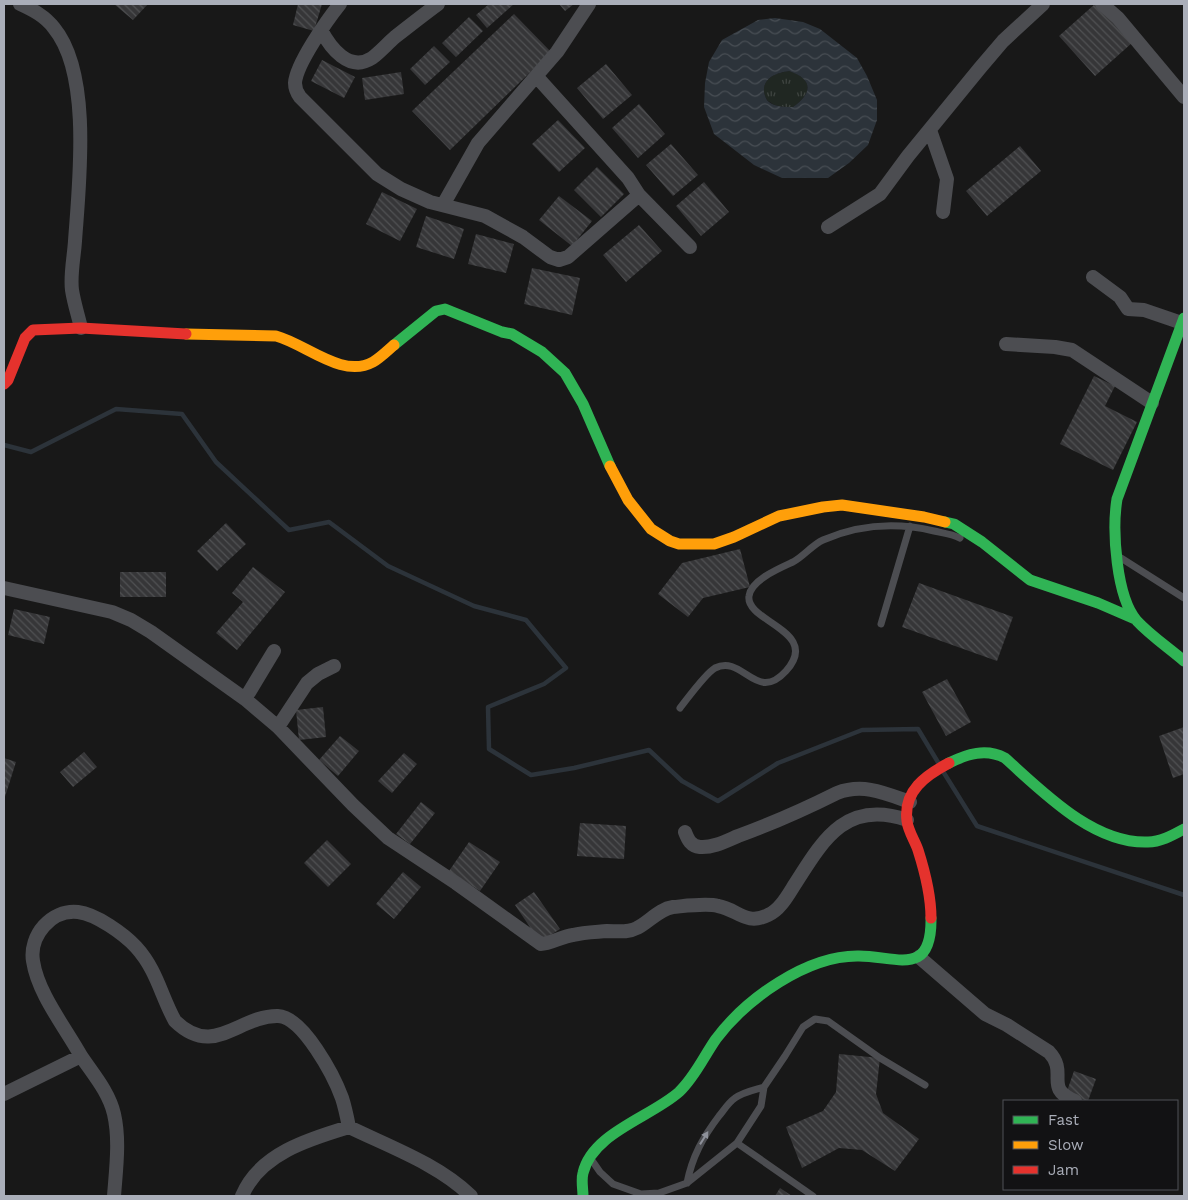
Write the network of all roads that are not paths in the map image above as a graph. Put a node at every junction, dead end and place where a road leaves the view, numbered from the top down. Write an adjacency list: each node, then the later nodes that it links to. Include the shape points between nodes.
1 (20, 4): 18 (street, via 40,14 55,28 74,74 80,179 72,291)
2 (340, 4): 7 (street)
3 (438, 4): 7 (street, via 370,59 361,61 341,57)
4 (590, 4): 8 (street)
5 (1043, 4): 10 (street, via 1003,41)
6 (1102, 4): 9 (street, via 1118,18)
7 (321, 30): 12 (street, via 296,76 300,98 377,174)
8 (537, 77): 11 (street, via 628,178); 12 (street, via 478,143)
9 (1184, 97)
10 (930, 130): 13 (street, via 947,179); 14 (street, via 880,194)
11 (639, 195): 12 (street, via 568,258 559,260 485,216); 15 (street)
12 (443, 206)
13 (942, 212)
14 (828, 227)
15 (690, 247)
16 (1093, 277): 17 (street, via 1120,297 1128,309)
17 (1183, 320): 21 (street)
18 (82, 328): 20 (street, via 30,332); 26 (street, via 282,337 329,360 362,368 436,311 448,310 512,334 542,352 565,373 628,500 651,529 670,541 691,545 714,544 779,516 842,505 954,524)
19 (1006, 344): 21 (street, via 1072,350)
20 (4, 384)
21 (1152, 403): 24 (street, via 1114,510)
22 (910, 526): 23 (lane, via 950,534); 30 (lane); 35 (lane, via 876,525 834,536 819,542 797,560 762,579 750,592 750,606 791,640 796,650 793,662 782,676 766,683 758,682 733,667 719,667 711,671)
23 (967, 542)
24 (1116, 555): 28 (lane); 29 (street, via 1124,594)
25 (1009, 573): 26 (lane)
26 (1030, 580): 29 (street)
27 (4, 588): 34 (street, via 121,615 166,642)
28 (1184, 598)
29 (1135, 619): 32 (street)
30 (881, 624)
31 (274, 651): 34 (street)
32 (1184, 661)
33 (334, 666): 36 (street, via 307,682)
34 (244, 699): 36 (street)
35 (680, 708)
36 (278, 727): 38 (street, via 388,838 542,944 583,933 632,930 673,907 714,905 746,918 768,916 783,902 809,862 840,826 857,818 883,814)
37 (910, 802): 38 (street); 39 (street, via 920,781 927,776 962,757 982,752 999,755 1080,820 1112,835 1147,842); 40 (street, via 877,790 850,789 712,846 693,844)
38 (907, 820): 41 (street, via 925,873 930,902 930,937 927,949)
39 (1184, 829)
40 (685, 832)
41 (918, 957): 46 (street, via 985,1014 1049,1052 1058,1068 1059,1090); 49 (street, via 903,961 866,956 840,958 811,966 772,987 755,998 732,1021 680,1090 614,1134)
42 (81, 1056): 45 (street); 47 (street, via 40,985 32,958 40,929 58,916 72,912 92,916 138,949 158,978 175,1021 191,1032 218,1037 259,1018 278,1016 291,1019 333,1077); 51 (street, via 108,1097 114,1113 117,1132)
43 (925, 1085): 44 (lane, via 828,1021 818,1019 803,1027)
44 (764, 1086): 48 (lane, via 761,1106); 50 (lane, one-way to 44, via 695,1154 728,1105 740,1095)
45 (4, 1094)
46 (1073, 1100)
47 (349, 1127): 52 (street, via 311,1139 277,1156 257,1171); 53 (street, via 414,1158 451,1179)
48 (737, 1143): 50 (lane); 55 (lane)
49 (591, 1159): 50 (lane, via 613,1184 641,1194 659,1193); 54 (street, via 584,1173)
50 (687, 1183)
51 (114, 1196)
52 (242, 1196)
53 (471, 1196)
54 (583, 1196)
55 (813, 1196)

